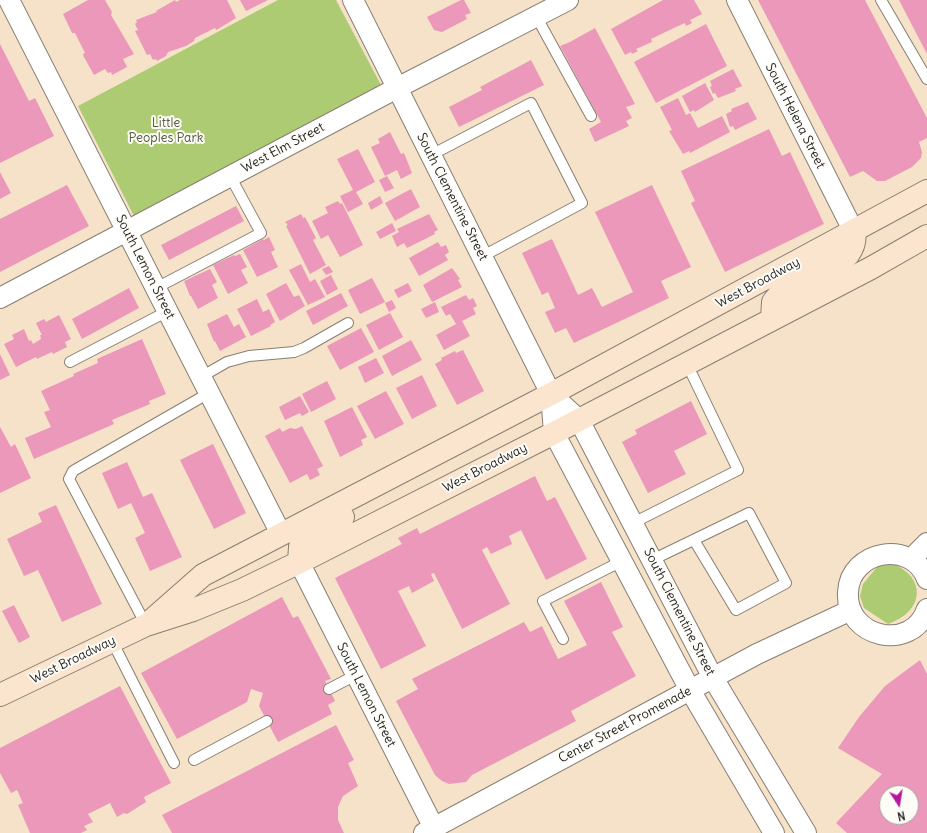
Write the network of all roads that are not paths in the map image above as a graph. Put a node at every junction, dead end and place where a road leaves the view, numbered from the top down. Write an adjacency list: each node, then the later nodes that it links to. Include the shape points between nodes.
1 (9, 0): 13 (street, South Lemon Street)
2 (353, 0): 8 (street, South Clementine Street)
3 (568, 0): 6 (street, West Elm Street)
4 (737, 0): 14 (street, South Helena Street)
5 (881, 0): 7 (lane)
6 (536, 16): 8 (street, West Elm Street); 9 (lane)
7 (927, 79)
8 (397, 88): 10 (street, South Clementine Street); 11 (street, West Elm Street)
9 (591, 116)
10 (431, 155): 16 (street, South Clementine Street); 16 (lane, via 531,103 582,203)
11 (230, 176): 13 (street, West Elm Street); 17 (lane, via 261,234)
12 (927, 191): 14 (main road, West Broadway)
13 (127, 231): 17 (street, South Lemon Street); 18 (street, West Elm Street)
14 (854, 232): 20 (main road, West Broadway, via 854,245 848,255 782,291 773,302); 25 (main road, West Broadway)
15 (927, 236): 20 (main road, West Broadway)
16 (483, 256): 25 (street, South Clementine Street)
17 (156, 288): 19 (street, South Lemon Street)
18 (0, 298)
19 (168, 311): 22 (lane); 24 (street, South Lemon Street)
20 (772, 319): 23 (main road, West Broadway)
21 (348, 323): 24 (lane, via 294,352 249,356 227,362)
22 (70, 362)
23 (686, 364): 26 (main road, West Broadway); 29 (lane, via 738,470)
24 (205, 385): 30 (street, South Lemon Street); 41 (lane, via 72,471 69,479)
25 (551, 394): 26 (street, South Clementine Street); 27 (street, South Clementine Street); 28 (main road, West Broadway)
26 (579, 420): 27 (main road, West Broadway); 29 (street, South Clementine Street)
27 (554, 433): 35 (street, South Clementine Street); 36 (main road, West Broadway)
28 (411, 466): 30 (main road, West Broadway); 36 (main road, via 411,472 405,482 310,538 300,547)
29 (633, 523): 33 (street, South Clementine Street)
30 (281, 534): 39 (main road, via 282,544 277,551 206,592); 41 (main road, West Broadway, via 203,575)
31 (694, 540): 31 (lane, via 749,513 786,583 736,610); 33 (lane)
32 (927, 543): 34 (street)
33 (652, 560): 45 (street, South Clementine Street)
34 (912, 560): 37 (street); 40 (street, via 897,554 883,554 870,558 859,566 851,578 848,592)
35 (622, 561): 42 (lane, via 543,601); 47 (street, South Clementine Street)
36 (300, 562): 39 (main road, West Broadway); 44 (street, South Lemon Street)
37 (927, 579)
38 (927, 609): 40 (street, via 916,626 891,635 869,630 858,622)
39 (193, 610): 41 (main road, West Broadway)
40 (851, 610): 45 (street, Center Street Promenade, via 757,654)
41 (146, 625): 43 (main road, West Broadway)
42 (563, 639)
43 (112, 641): 48 (main road, West Broadway); 51 (lane)
44 (356, 674): 46 (lane); 52 (street, South Lemon Street)
45 (713, 678): 47 (street, Center Street Promenade); 53 (street, South Clementine Street)
46 (329, 689)
47 (690, 690): 52 (street, Center Street Promenade); 54 (street, South Clementine Street)
48 (0, 695)
49 (267, 721): 50 (lane)
50 (194, 760)
51 (174, 763)
52 (429, 830)
53 (800, 831)
54 (774, 833)

